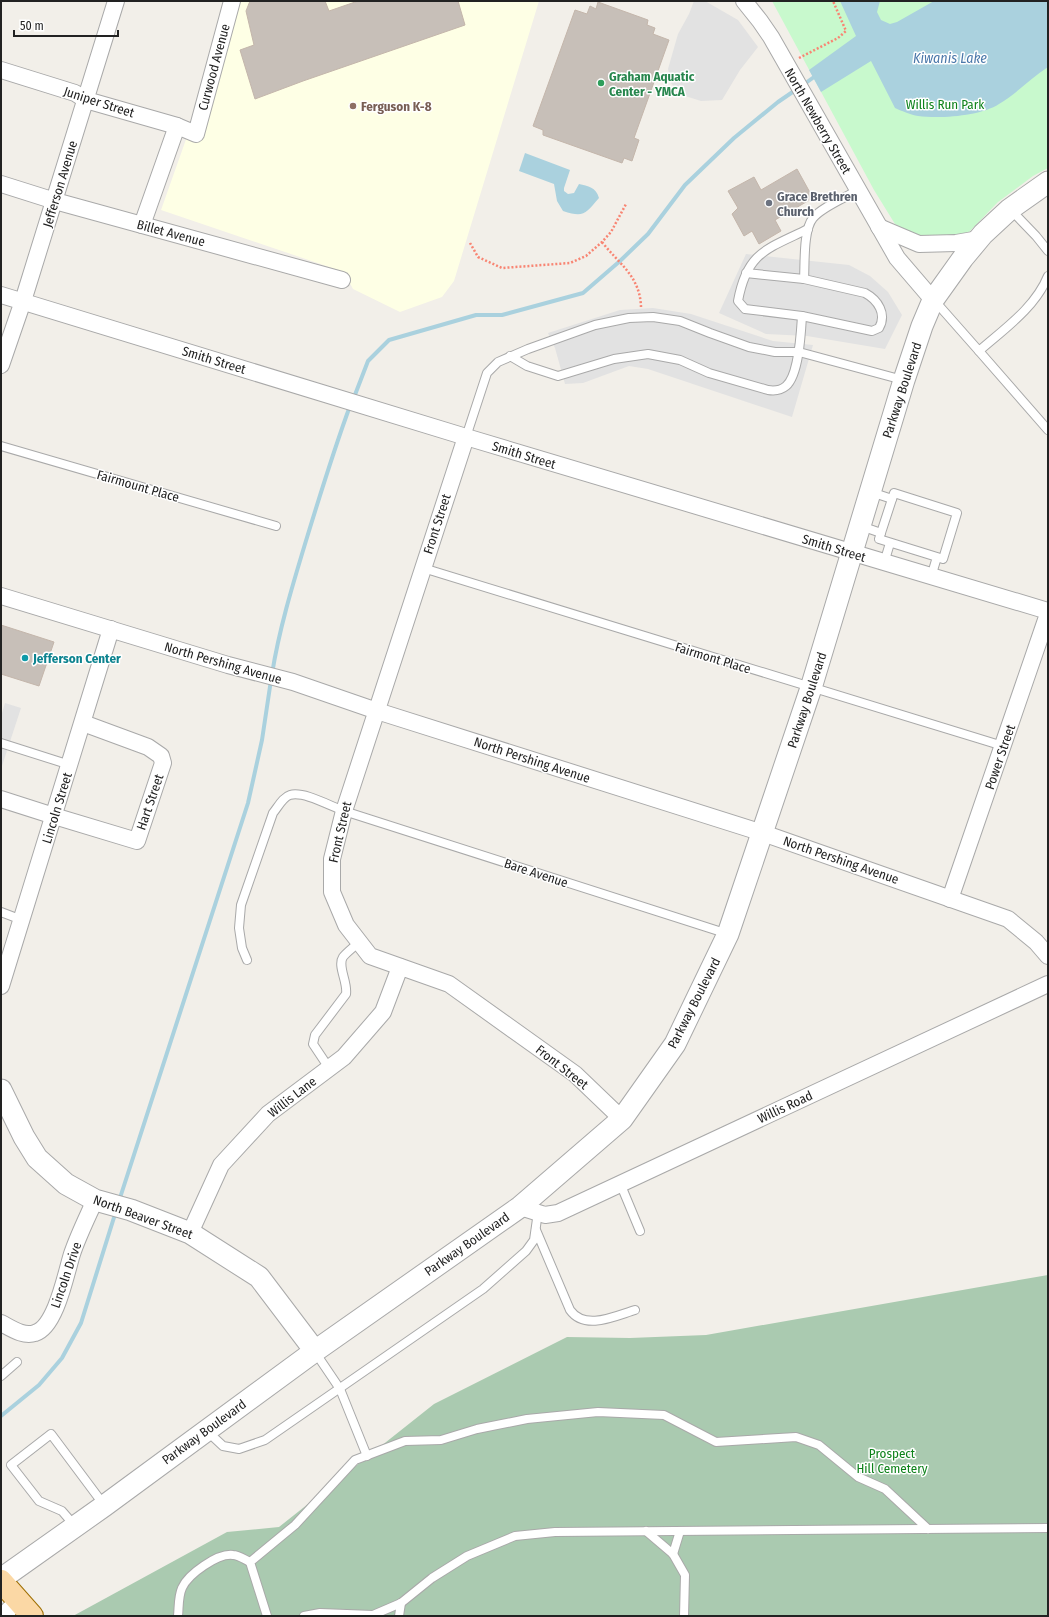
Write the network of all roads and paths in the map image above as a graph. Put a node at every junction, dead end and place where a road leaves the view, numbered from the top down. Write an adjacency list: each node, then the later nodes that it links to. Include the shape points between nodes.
1 (116, 1): 7 (street, Jefferson Avenue)
2 (232, 1): 9 (street, Curwood Avenue)
3 (744, 1): 5 (street, North Newberry Street)
4 (833, 1): 5 (path, via 846,31)
5 (794, 64): 12 (street, North Newberry Street, via 810,105)
6 (2, 74): 7 (street, Juniper Street, via 75,94)
7 (86, 100): 8 (street, Juniper Street); 13 (street, Jefferson Avenue)
8 (178, 126): 9 (street, Juniper Street); 16 (street)
9 (196, 134)
10 (1048, 182): 15 (street, Parkway Boulevard)
11 (1, 184): 13 (street, Billet Avenue)
12 (858, 190): 17 (street, North Newberry Street); 18 (lane, via 824,209 813,218)
13 (55, 201): 16 (street, Billet Avenue); 29 (street, Jefferson Avenue)
14 (626, 204): 20 (path, via 611,232)
15 (1010, 209): 19 (street, Parkway Boulevard); 22 (lane)
16 (142, 225): 26 (street, Billet Avenue)
17 (879, 227): 19 (street, via 919,244 956,243); 28 (street, North Newberry Street, via 897,258)
18 (808, 229): 23 (lane, via 762,253 755,258); 25 (lane)
19 (979, 239): 28 (street, Parkway Boulevard)
20 (602, 242): 21 (path, via 586,256 570,263 502,268 478,257); 31 (path, via 626,269 638,288)
21 (470, 244)
22 (1048, 251)
23 (746, 273): 25 (lane); 30 (lane, via 738,301 745,309)
24 (1048, 276): 32 (lane, via 1040,293 1025,310)
25 (804, 279): 30 (lane, via 865,293 882,310 883,322 879,328 872,331)
26 (342, 280)
27 (1, 295): 29 (street, Smith Street)
28 (933, 300): 32 (lane); 36 (street, Parkway Boulevard)
29 (23, 301): 35 (street, Jefferson Avenue); 38 (street, Smith Street)
30 (802, 316): 33 (lane)
31 (641, 318): 33 (lane, via 680,321 749,346 775,352); 34 (lane, via 595,325)
32 (979, 351): 37 (lane)
33 (799, 352): 34 (lane, via 787,386 775,391 709,373 680,360 648,354 614,359 558,376 527,366); 36 (lane)
34 (510, 356): 38 (lane, via 487,372)
35 (1, 365)
36 (904, 380): 40 (street, Parkway Boulevard)
37 (1048, 430)
38 (466, 437): 46 (street, Smith Street); 49 (street, Front Street)
39 (1, 446): 42 (lane, Fairmount Place)
40 (870, 492): 41 (lane); 43 (street, Parkway Boulevard)
41 (892, 499): 44 (lane); 47 (lane, via 894,493 957,513 943,559)
42 (276, 526)
43 (860, 526): 44 (lane); 46 (street, Parkway Boulevard)
44 (882, 533): 45 (lane, via 880,539)
45 (890, 543): 47 (lane); 48 (lane)
46 (852, 553): 48 (street, Smith Street); 54 (street, Parkway Boulevard)
47 (937, 557): 50 (lane)
48 (884, 563): 50 (street, Smith Street)
49 (423, 568): 54 (lane, Fairmont Place); 55 (street, Front Street)
50 (931, 577): 52 (street, Smith Street)
51 (1, 596): 53 (street, North Pershing Avenue)
52 (1048, 613): 58 (street, Power Street)
53 (111, 629): 55 (street, North Pershing Avenue, via 293,682); 56 (street, Lincoln Street)
54 (811, 688): 58 (lane, Fairmont Place); 63 (street, Parkway Boulevard)
55 (377, 711): 61 (street, Front Street); 63 (street, North Pershing Avenue)
56 (83, 723): 59 (street, Lincoln Street); 62 (street, Hart Street, via 148,747 161,756 163,763 137,841)
57 (1, 743): 59 (lane)
58 (1003, 746): 64 (street, Power Street)
59 (70, 765): 62 (street, Lincoln Street)
60 (1, 799): 62 (street)
61 (344, 811): 67 (lane, Bare Avenue); 68 (street, Front Street, via 332,859 332,892 346,925); 70 (lane, Bare Avenue, via 301,794 289,795 273,813 242,905 239,928)
62 (54, 816): 66 (street, Lincoln Street)
63 (763, 833): 64 (street, North Pershing Avenue); 67 (street, Parkway Boulevard)
64 (950, 899): 69 (street, North Pershing Avenue, via 1008,919 1036,942)
65 (1, 912): 66 (lane)
66 (22, 920): 73 (street, Lincoln Street)
67 (728, 934): 76 (street, Parkway Boulevard, via 675,1044)
68 (360, 942): 71 (street, Front Street, via 370,956); 74 (lane, via 343,957 341,963 346,994 312,1040)
69 (1048, 956)
70 (247, 960)
71 (400, 967): 74 (street, Willis Lane, via 383,1012 344,1057); 76 (street, Front Street, via 448,984 575,1074)
72 (1048, 984): 77 (street, Willis Road)
73 (1, 986)
74 (329, 1068): 82 (street, Willis Lane, via 268,1114 221,1165)
75 (1, 1090): 78 (street, North Beaver Street, via 37,1158 66,1184)
76 (622, 1119): 79 (street, Parkway Boulevard)
77 (620, 1183): 79 (street, Willis Road, via 558,1213 545,1215); 81 (lane)
78 (95, 1200): 82 (street, North Beaver Street, via 131,1210); 84 (street, Lincoln Drive, via 72,1255 63,1288 46,1325 41,1331 29,1334 20,1333)
79 (529, 1210): 80 (lane); 85 (street, Parkway Boulevard)
80 (536, 1230): 83 (lane, via 570,1310 576,1318 596,1321); 88 (lane, via 534,1240 526,1251 483,1289)
81 (640, 1231)
82 (190, 1233): 85 (street, North Beaver Street, via 259,1277)
83 (635, 1310)
84 (1, 1323)
85 (315, 1351): 88 (lane); 89 (street, Parkway Boulevard)
86 (17, 1362): 87 (lane)
87 (1, 1376)
88 (340, 1389): 89 (lane, via 265,1440 239,1449 223,1446); 90 (lane)
89 (206, 1430): 91 (street, Parkway Boulevard)
90 (367, 1456): 94 (lane, via 405,1441 441,1440 477,1429 527,1419 598,1412 664,1415 716,1442 796,1437 819,1446 858,1477 885,1489); 98 (lane, via 355,1460 295,1525)
91 (104, 1506): 92 (street, Parkway Boulevard); 92 (lane, via 51,1434 11,1465 39,1501 62,1511)
92 (75, 1526): 99 (street, Parkway Boulevard)
93 (1048, 1528): 94 (lane)
94 (928, 1529): 96 (lane)
95 (646, 1531): 96 (lane); 97 (lane); 100 (lane, via 555,1532 515,1536 467,1556 432,1578)
96 (680, 1531): 97 (lane)
97 (673, 1554): 107 (lane, via 684,1575)
98 (250, 1562): 103 (lane, via 234,1555 225,1556 188,1578 182,1587); 104 (lane)
99 (1, 1580): 101 (main road)
100 (401, 1603): 102 (lane); 106 (lane)
101 (18, 1611)
102 (374, 1615): 105 (lane, via 320,1613)
103 (178, 1616)
104 (267, 1616)
105 (304, 1616)
106 (399, 1616)
107 (684, 1616)

